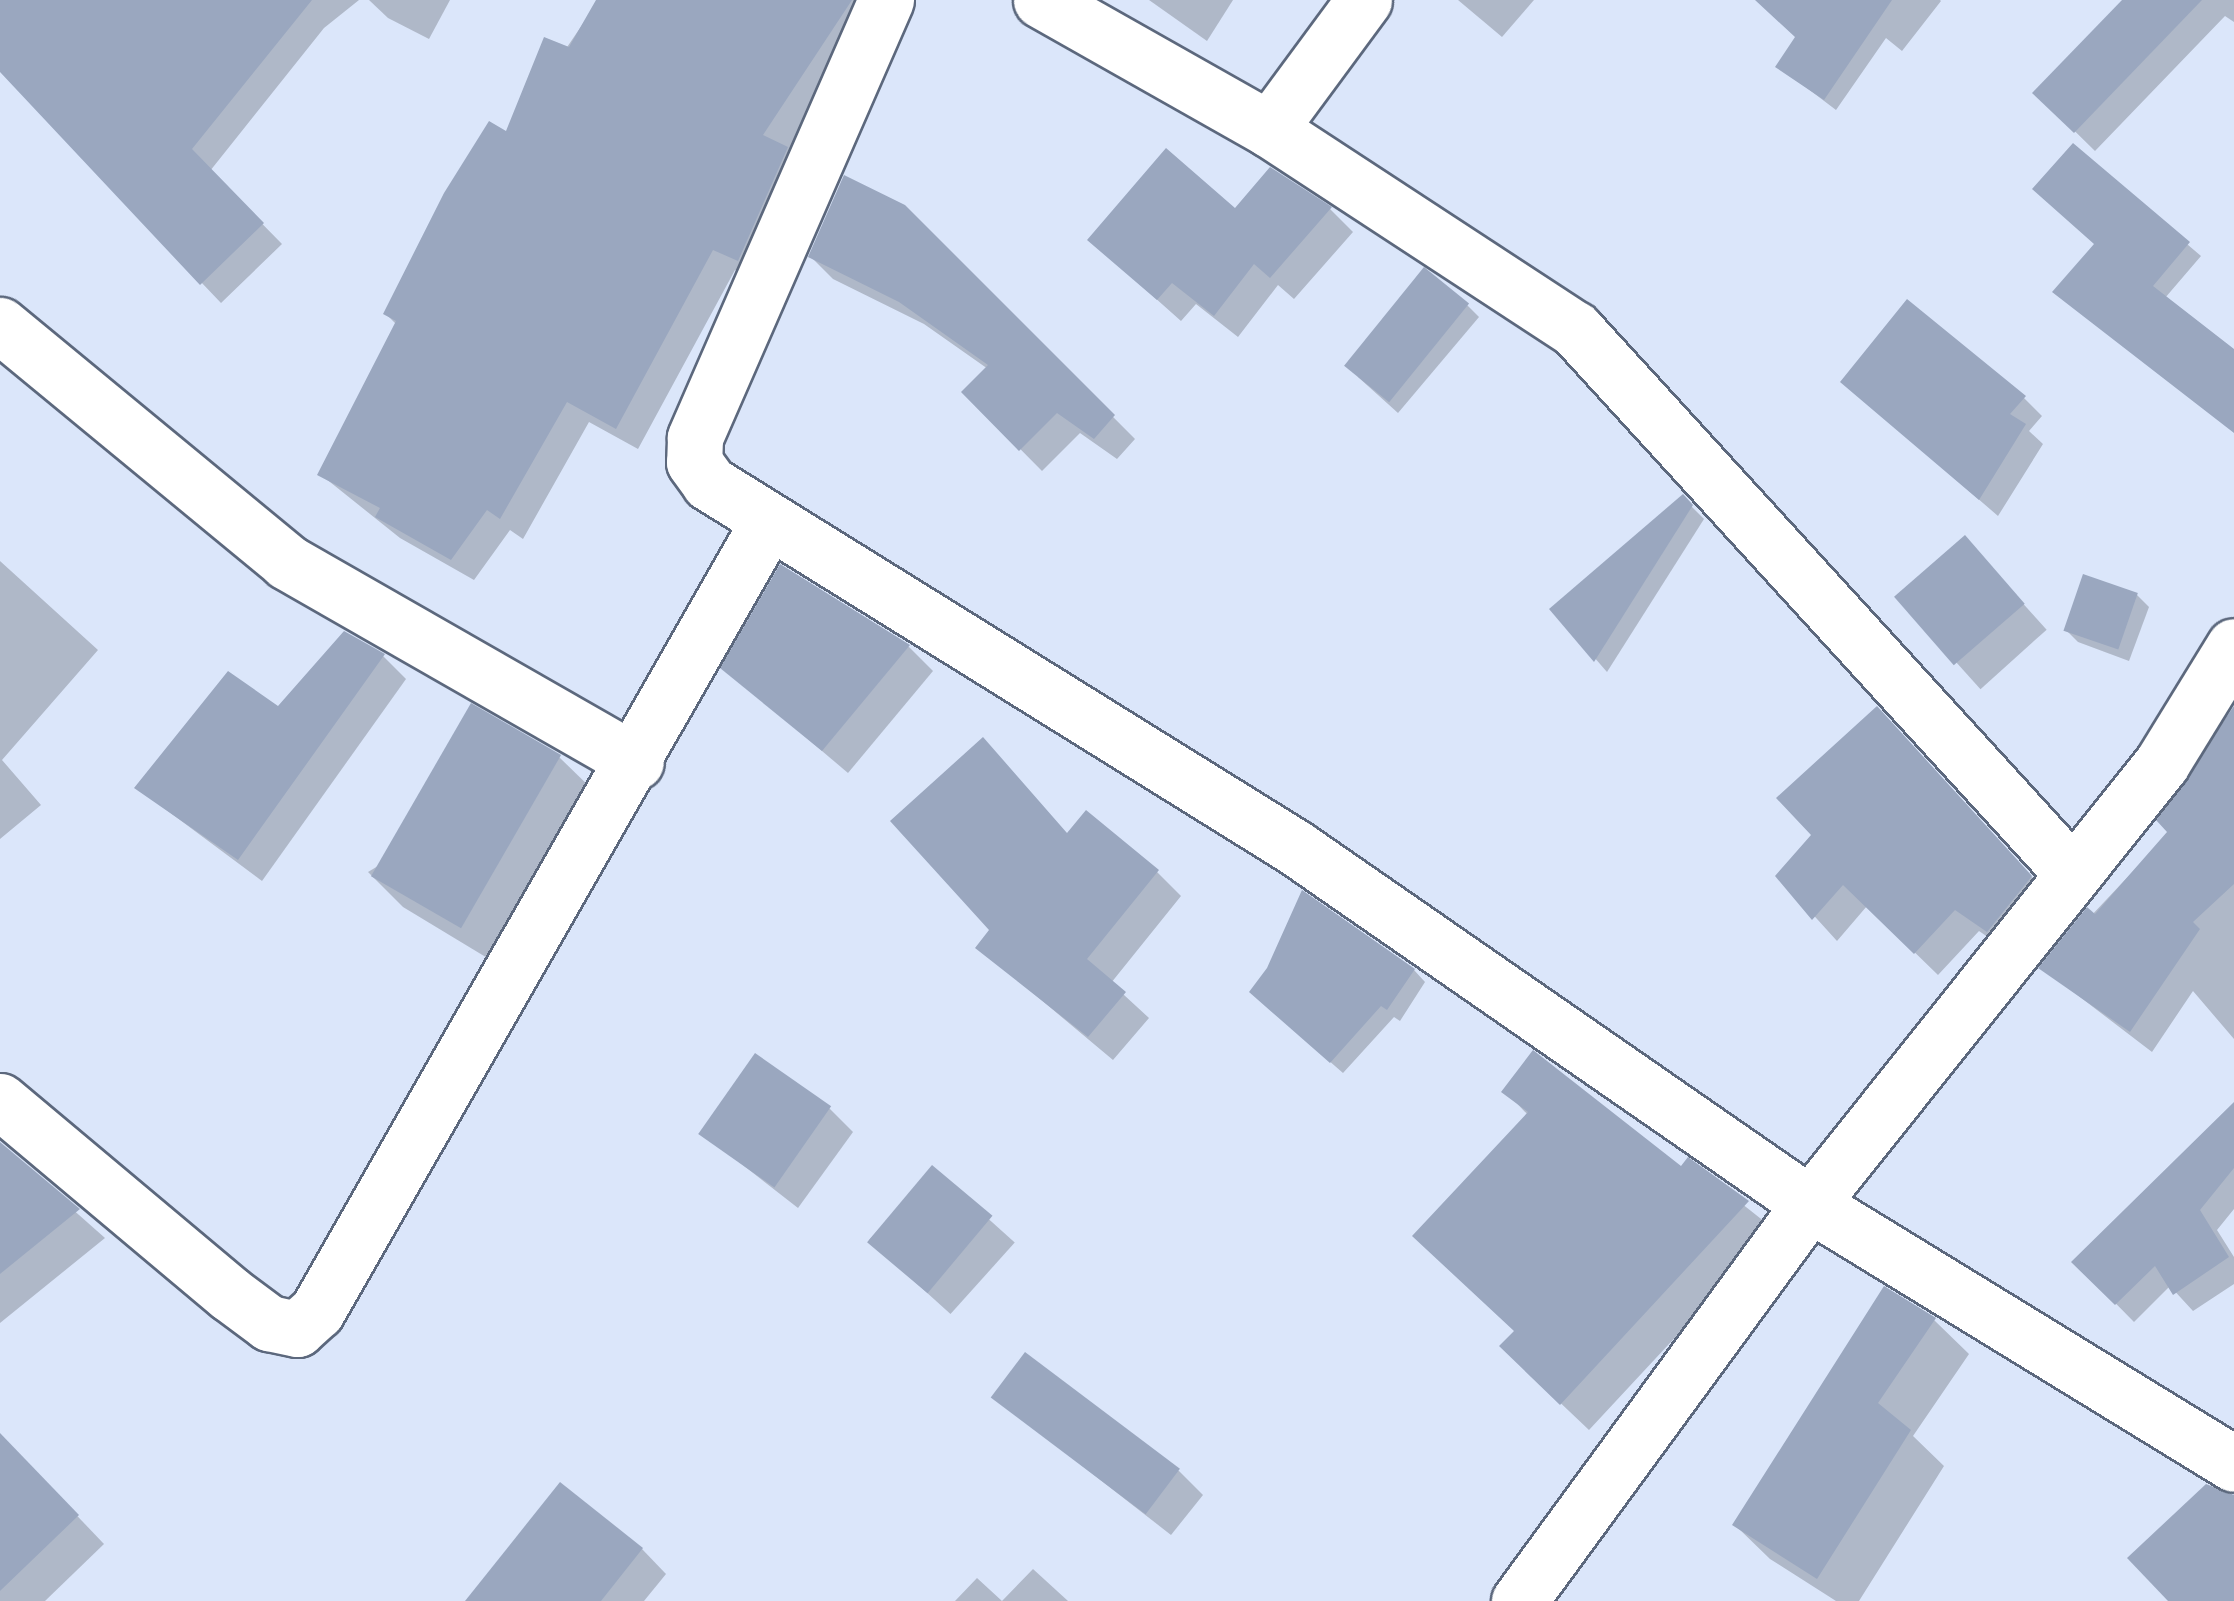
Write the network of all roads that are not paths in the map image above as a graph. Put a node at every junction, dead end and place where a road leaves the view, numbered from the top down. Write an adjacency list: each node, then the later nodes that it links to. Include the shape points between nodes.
1 (886, 0): 6 (street, via 695,438 694,462 709,483)
2 (1042, 0): 4 (street)
3 (1364, 0): 4 (street)
4 (1269, 129): 9 (street, via 1575,329)
5 (0, 325): 8 (street, via 287,562)
6 (767, 524): 8 (street); 11 (street, via 1296,848)
7 (2234, 646): 9 (street, via 2162,763)
8 (636, 762): 10 (street, via 317,1311 297,1329 270,1323 230,1294)
9 (2072, 873): 11 (street)
10 (0, 1102)
11 (1810, 1204): 12 (street); 13 (street)
12 (2234, 1464)
13 (1520, 1601)

